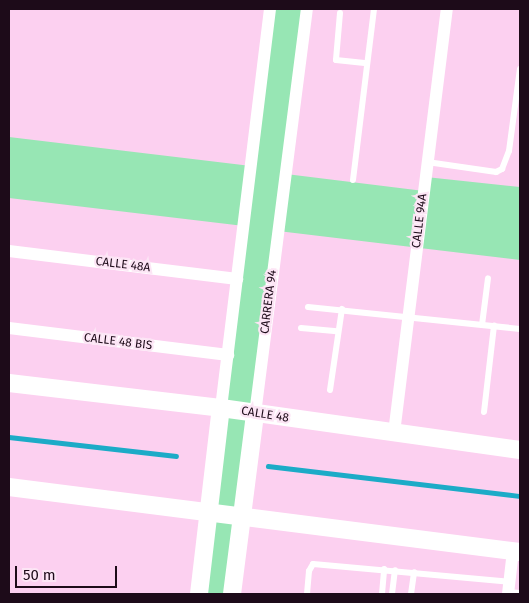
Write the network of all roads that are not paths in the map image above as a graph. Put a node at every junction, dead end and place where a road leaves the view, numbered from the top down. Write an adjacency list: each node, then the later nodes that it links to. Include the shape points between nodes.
1 (270, 9): 12 (street)
2 (306, 9): 27 (street, CARRERA 94)
3 (374, 9): 6 (lane)
4 (447, 9): 8 (street, CALLE 94A)
5 (340, 13): 6 (lane, via 336,60)
6 (368, 63): 9 (lane)
7 (520, 69): 8 (lane, via 509,151 502,169 496,172)
8 (428, 162): 15 (street, CALLE 94A)
9 (353, 180)
10 (9, 251): 12 (street, CALLE 48A)
11 (488, 278): 16 (lane)
12 (237, 279): 22 (street)
13 (308, 307): 14 (lane)
14 (342, 309): 15 (lane); 21 (lane)
15 (408, 317): 16 (lane); 28 (street, CALLE 94A)
16 (482, 325): 17 (lane)
17 (494, 326): 20 (lane); 26 (lane)
18 (9, 328): 22 (street, CALLE 48 BIS)
19 (301, 328): 21 (lane)
20 (520, 329)
21 (337, 331): 24 (lane)
22 (228, 355): 25 (street)
23 (9, 383): 25 (main road, CALLE 48)
24 (330, 390)
25 (222, 408): 27 (main road, CALLE 48); 31 (main road)
26 (484, 412)
27 (255, 414): 28 (main road, CALLE 48); 32 (main road, CARRERA 94)
28 (394, 433): 29 (main road, CALLE 48)
29 (520, 450)
30 (9, 487): 31 (main road)
31 (209, 512): 32 (main road); 38 (main road)
32 (242, 517): 33 (main road); 39 (main road, CARRERA 94)
33 (517, 551): 37 (street)
34 (384, 569): 35 (lane); 40 (lane, via 313,564 309,571); 41 (lane)
35 (395, 570): 36 (lane); 42 (lane)
36 (414, 572): 37 (lane); 43 (lane)
37 (511, 590)
38 (198, 594)
39 (232, 594)
40 (307, 594)
41 (382, 594)
42 (392, 594)
43 (411, 594)

